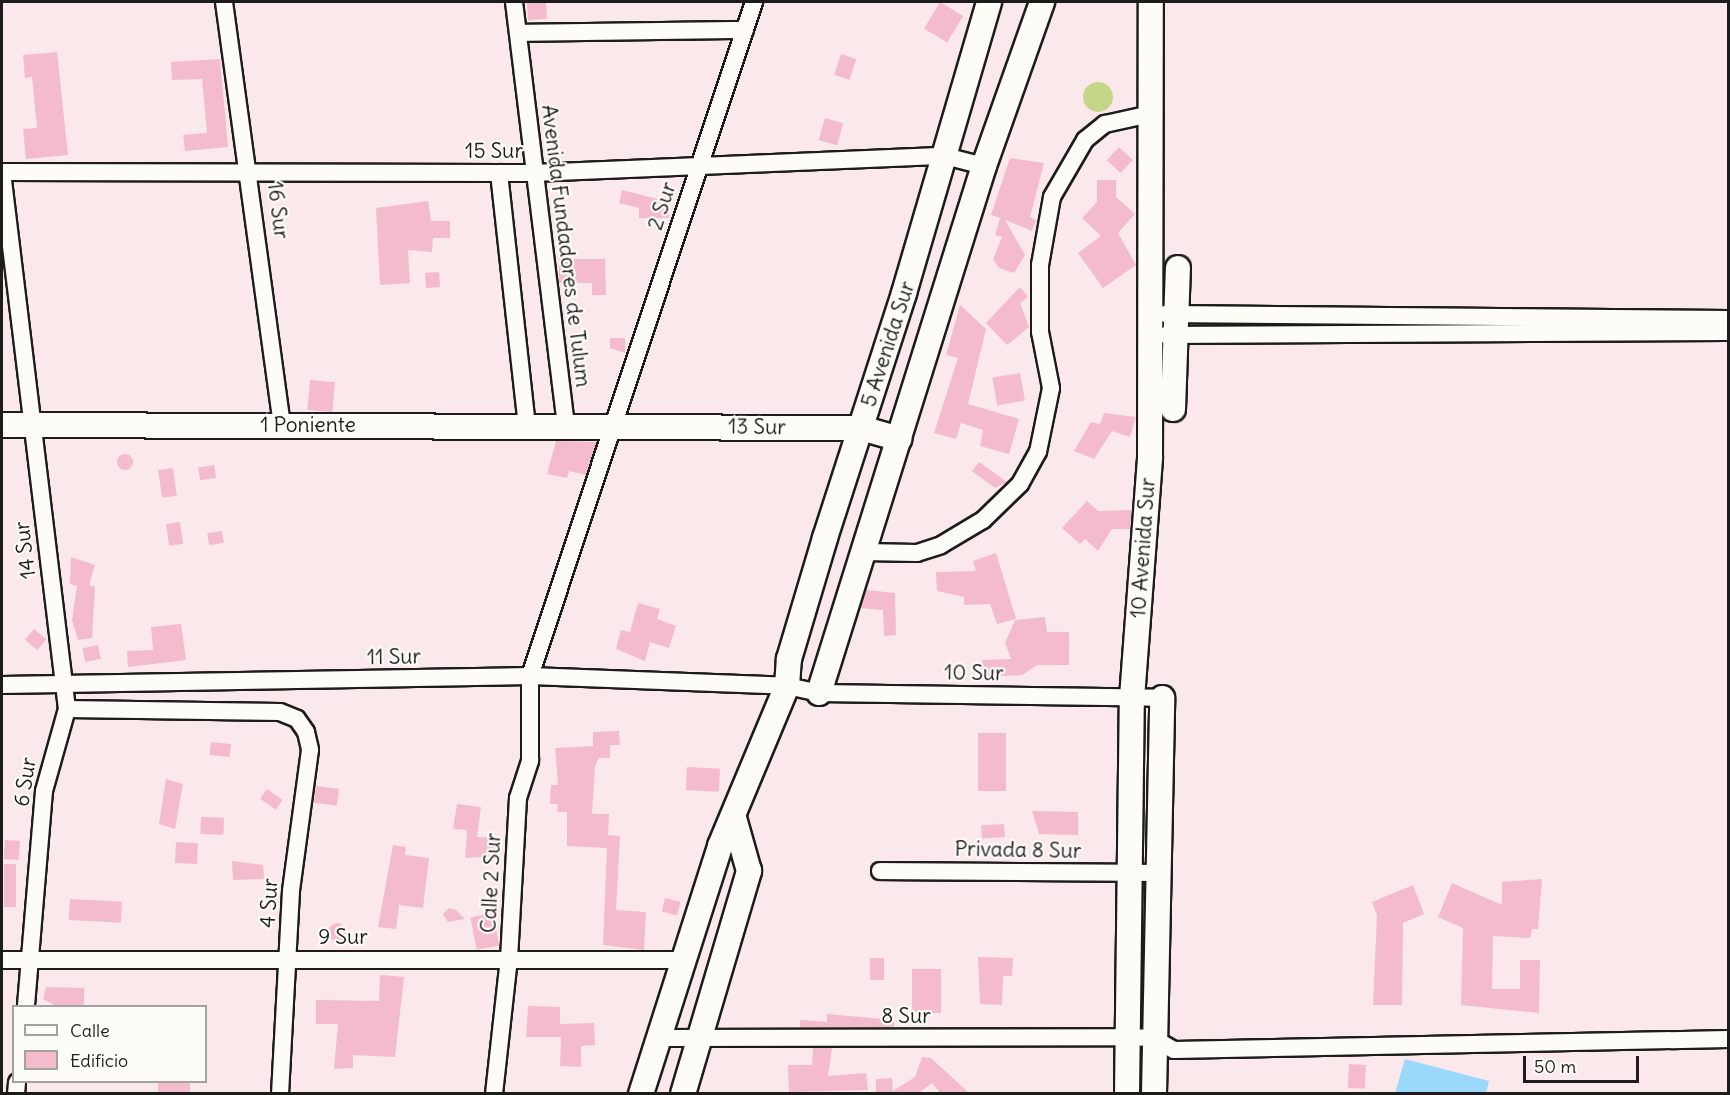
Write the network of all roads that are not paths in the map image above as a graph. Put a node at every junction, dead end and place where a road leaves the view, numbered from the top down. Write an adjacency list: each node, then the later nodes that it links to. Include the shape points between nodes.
1 (224, 2): 14 (street, 16 Sur)
2 (514, 2): 8 (street, Avenida Fundadores de Tulum)
3 (754, 2): 7 (street, 2 Sur)
4 (989, 2): 10 (street, 5 Avenida Sur)
5 (1042, 2): 12 (street)
6 (1151, 2): 9 (street, 10 Avenida Sur)
7 (745, 30): 8 (street); 11 (street, 2 Sur)
8 (519, 33): 16 (street, Avenida Fundadores de Tulum)
9 (1146, 115): 19 (street, 10 Avenida Sur); 31 (street, via 1106,124 1085,141 1052,197 1040,266 1041,332 1051,388 1038,452 1020,484 983,520 941,545 917,553)
10 (945, 156): 11 (street, 15 Sur); 12 (street, 15 Sur); 29 (street, 5 Avenida Sur)
11 (700, 163): 16 (street, 15 Sur); 28 (street, 2 Sur)
12 (984, 166): 30 (street)
13 (2, 172): 14 (street, 15 Sur); 23 (street, 14 Sur)
14 (251, 173): 15 (street, 15 Sur); 25 (street, 16 Sur)
15 (499, 173): 16 (street, 15 Sur); 26 (street)
16 (533, 173): 27 (street, Avenida Fundadores de Tulum)
17 (1178, 268): 20 (street)
18 (1728, 319): 20 (street)
19 (1150, 324): 20 (street); 37 (street, 10 Avenida Sur, via 1150,457)
20 (1176, 325): 21 (street); 22 (street)
21 (1728, 332)
22 (1173, 409)
23 (32, 424): 24 (street, 1 Poniente); 25 (street, 1 Poniente); 34 (street, 14 Sur)
24 (2, 425)
25 (282, 425): 26 (street, 1 Poniente)
26 (527, 425): 27 (street, 1 Poniente)
27 (566, 425): 28 (street, 1 Poniente)
28 (614, 425): 29 (street, 13 Sur); 32 (street, 2 Sur)
29 (861, 428): 30 (street, 13 Sur); 35 (street, 5 Avenida Sur, via 789,659)
30 (899, 439): 31 (street)
31 (864, 552): 36 (street)
32 (530, 676): 34 (street, 11 Sur); 35 (street, 11 Sur); 45 (street, Calle 2 Sur, via 530,760 518,798)
33 (2, 685): 34 (street, 11 Sur)
34 (64, 686): 39 (street, 14 Sur)
35 (787, 686): 36 (street, 10 Sur); 40 (street, 5 Avenida Sur)
36 (819, 693): 37 (street, 10 Sur)
37 (1132, 698): 38 (street, 10 Sur); 43 (street, 10 Avenida Sur)
38 (1162, 698): 42 (street)
39 (67, 709): 44 (street, 4 Sur, via 280,712 297,719 310,750 291,891); 47 (street, 6 Sur, via 44,791)
40 (734, 818): 48 (street, 5 Avenida Sur); 54 (street, via 749,871)
41 (880, 871): 43 (street, Privada 8 Sur)
42 (1156, 873): 43 (street, Privada 8 Sur); 52 (street)
43 (1129, 874): 50 (street, 10 Avenida Sur)
44 (290, 959): 45 (street, 9 Sur); 47 (street, 9 Sur); 55 (street, 4 Sur)
45 (509, 959): 48 (street, 9 Sur); 56 (street, Calle 2 Sur)
46 (2, 960): 47 (street, 9 Sur)
47 (32, 960): 49 (street, 6 Sur)
48 (684, 960): 51 (street, 5 Avenida Sur)
49 (26, 1005)
50 (1127, 1037): 52 (street, 8 Sur); 54 (street, 8 Sur); 59 (street, 10 Avenida Sur)
51 (659, 1038): 54 (street, 8 Sur); 57 (street, 5 Avenida Sur)
52 (1153, 1038): 53 (street, via 1174,1050); 60 (street)
53 (1728, 1039)
54 (698, 1040): 58 (street)
55 (280, 1094)
56 (494, 1094)
57 (641, 1094)
58 (683, 1094)
59 (1127, 1094)
60 (1154, 1094)

